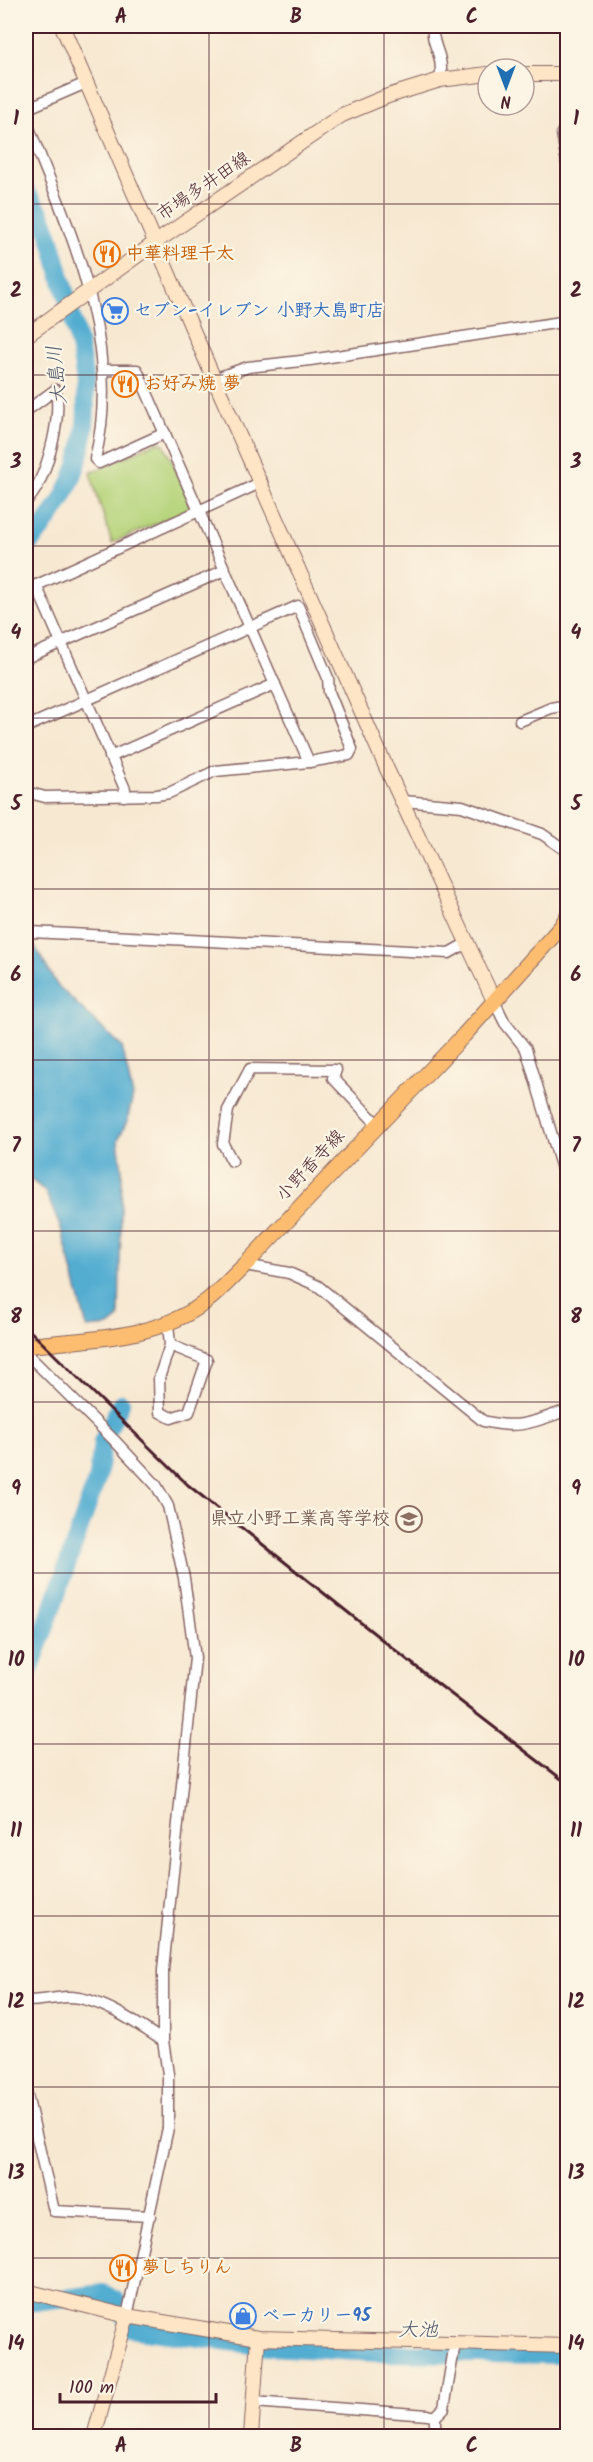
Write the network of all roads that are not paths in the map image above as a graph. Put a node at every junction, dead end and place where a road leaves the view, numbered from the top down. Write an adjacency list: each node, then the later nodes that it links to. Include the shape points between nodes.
1 (62, 26): 7 (street, 市場多井田線)
2 (433, 26): 6 (street, via 442,66)
3 (536, 74): 4 (street)
4 (567, 74)
5 (476, 76): 6 (street, 市場多井田線)
6 (440, 80): 13 (street, 市場多井田線, via 342,115)
7 (86, 84): 8 (street); 13 (street, 市場多井田線)
8 (26, 109)
9 (567, 120): 11 (street, via 562,133)
10 (26, 121): 15 (street, via 64,216)
11 (567, 169)
12 (26, 239): 14 (street)
13 (156, 242): 15 (street); 19 (street)
14 (26, 268)
15 (85, 294): 17 (street); 18 (street)
16 (567, 321): 19 (street, via 248,367)
17 (26, 336)
18 (102, 370): 21 (street, via 137,370); 21 (street, via 104,397 95,459 99,463)
19 (214, 379): 22 (street)
20 (26, 411): 23 (street, via 55,390 58,405 53,436 45,466)
21 (165, 433): 24 (street)
22 (262, 482): 24 (street); 39 (street)
23 (26, 501)
24 (200, 511): 25 (street); 26 (street)
25 (225, 570): 27 (street); 28 (street)
26 (31, 587): 28 (street)
27 (250, 627): 30 (street); 31 (street); 36 (street, via 298,606 352,749 349,755)
28 (60, 642): 29 (street); 31 (street)
29 (26, 658)
30 (275, 684): 35 (street); 36 (street)
31 (84, 700): 34 (street); 35 (street)
32 (567, 705): 33 (street)
33 (520, 720)
34 (26, 727)
35 (110, 757): 38 (street)
36 (309, 762): 38 (street, via 215,771 169,793)
37 (26, 792): 38 (street, via 45,797)
38 (124, 796)
39 (403, 801): 40 (street, via 462,806 542,834); 43 (street)
40 (567, 852)
41 (565, 923): 44 (main road, 小野香寺線)
42 (26, 925): 43 (street, via 31,932 450,953)
43 (467, 943): 44 (street)
44 (494, 1001): 45 (main road, 小野香寺線); 47 (street, via 526,1049)
45 (377, 1124): 46 (street, via 333,1078 336,1070 250,1069 228,1110 223,1144); 48 (main road, 小野香寺線)
46 (232, 1161)
47 (567, 1189)
48 (245, 1264): 49 (main road, 小野香寺線, via 208,1301); 53 (street, via 289,1273 318,1286 483,1421 524,1425)
49 (168, 1324): 50 (street); 51 (main road, 小野香寺線, via 132,1334)
50 (170, 1345): 50 (street, via 159,1378 160,1412 171,1418 189,1412 207,1360)
51 (26, 1346)
52 (26, 1353): 55 (street, via 156,1485 168,1506 184,1578 195,1659 163,1970)
53 (567, 1410)
54 (26, 2001): 55 (street, via 69,1997 88,2001 131,2019)
55 (164, 2041): 57 (street, via 168,2128)
56 (26, 2091): 57 (street, via 54,2211)
57 (150, 2216): 59 (street)
58 (26, 2291): 59 (street)
59 (127, 2316): 60 (street); 65 (street)
60 (258, 2338): 61 (street); 63 (street)
61 (455, 2343): 62 (street); 64 (street, via 444,2408)
62 (567, 2346)
63 (254, 2402): 64 (street); 66 (street)
64 (435, 2417): 67 (street)
65 (94, 2436)
66 (251, 2436)
67 (435, 2436)

